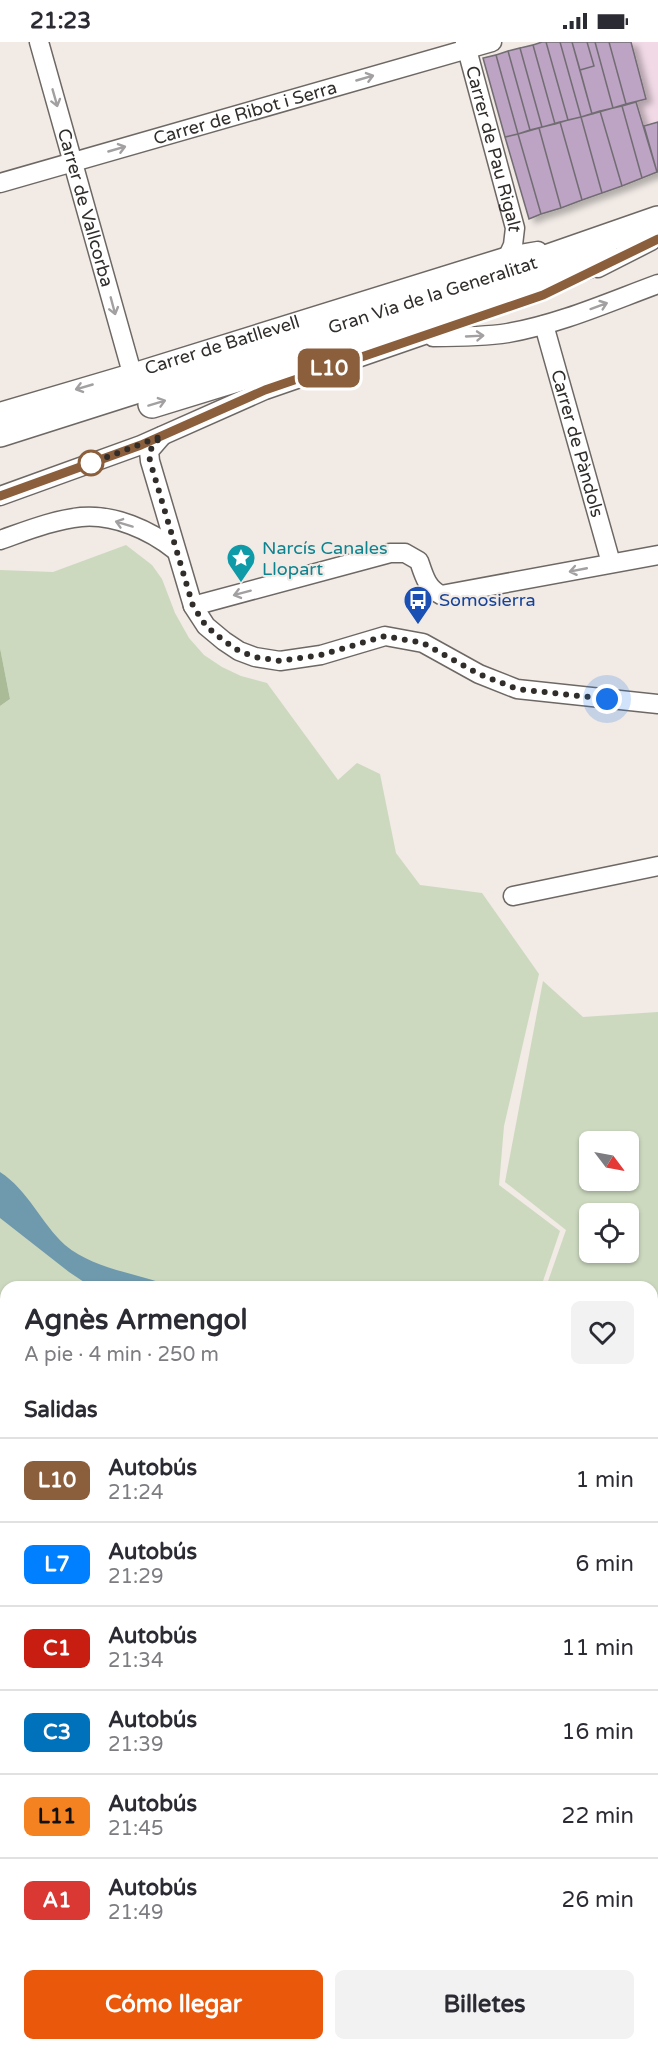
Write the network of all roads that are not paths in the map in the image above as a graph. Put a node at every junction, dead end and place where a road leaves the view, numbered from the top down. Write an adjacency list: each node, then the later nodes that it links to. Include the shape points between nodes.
1 (39, 42): 4 (street, Carrer de Vallcorba, one-way to 4)
2 (492, 42): 3 (street, Carrer de Ribot i Serra)
3 (466, 45): 4 (street, Carrer de Ribot i Serra, one-way to 3); 8 (street, Carrer de Pau Rigalt, via 515,228)
4 (74, 162): 5 (street, Carrer de Ribot i Serra); 12 (street, Carrer de Vallcorba, one-way to 12)
5 (0, 183)
6 (656, 234): 7 (street, Gran Via de la Generalitat); 11 (street, via 543,295); 16 (street, Gran Via de la Generalitat, one-way to 6, via 487,301)
7 (584, 246): 8 (street, Carrer de Batllevell); 14 (street, Gran Via de la Generalitat)
8 (508, 256): 12 (street, Carrer de Batllevell)
9 (658, 284): 10 (street, one-way to 9)
10 (544, 325): 11 (street, one-way to 10, via 476,337); 21 (street, Carrer de Pàndols)
11 (417, 337): 15 (street, via 265,390)
12 (132, 373): 13 (street, Carrer de Batllevell, one-way to 13)
13 (0, 412)
14 (0, 433)
15 (162, 436): 17 (street); 19 (street, via 151,447 149,456)
16 (0, 449)
17 (0, 496)
18 (0, 540): 19 (street, one-way to 18, via 135,527 82,517 52,522)
19 (175, 550): 22 (street)
20 (657, 553): 21 (street)
21 (611, 563): 22 (street, one-way to 22, via 441,595 427,584 420,561 390,553)
22 (193, 606): 23 (street, via 206,626 224,641 255,657 280,661 321,655 385,636 423,643 479,674 517,689)
23 (658, 704)
24 (658, 866): 25 (street)
25 (513, 896)

